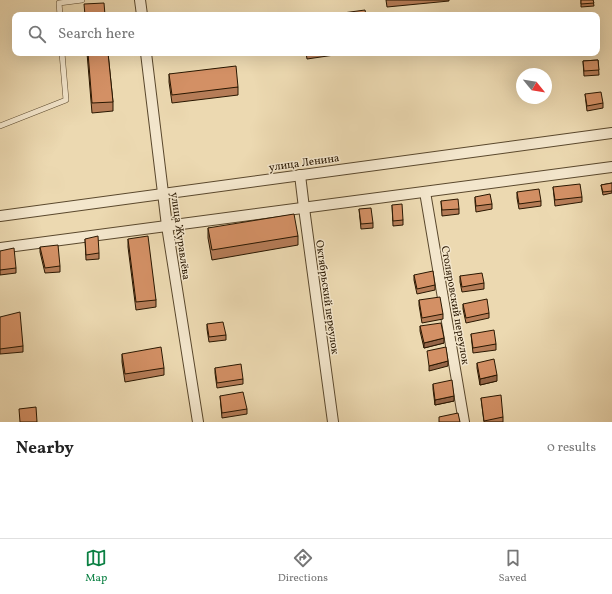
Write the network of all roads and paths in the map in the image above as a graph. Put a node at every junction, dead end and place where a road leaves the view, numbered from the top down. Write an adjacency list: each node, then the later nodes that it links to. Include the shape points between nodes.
1 (82, 0): 3 (lane, via 59,3)
2 (140, 0): 4 (street)
3 (60, 12)
4 (142, 12)
5 (62, 56): 7 (lane, via 66,100)
6 (146, 56): 12 (street, улица Журавлёва)
7 (0, 126)
8 (612, 132): 10 (street, улица Ленина)
9 (612, 167): 11 (street)
10 (300, 175): 12 (street, улица Ленина); 13 (street, Октябрьский переулок)
11 (425, 192): 13 (street); 19 (street, Столяровский переулок)
12 (163, 194): 14 (street, улица Ленина); 15 (street, улица Журавлёва)
13 (304, 208): 15 (street); 18 (street, Октябрьский переулок)
14 (0, 216)
15 (166, 226): 16 (street); 17 (street, улица Журавлёва)
16 (0, 248)
17 (198, 422)
18 (333, 422)
19 (464, 422)

